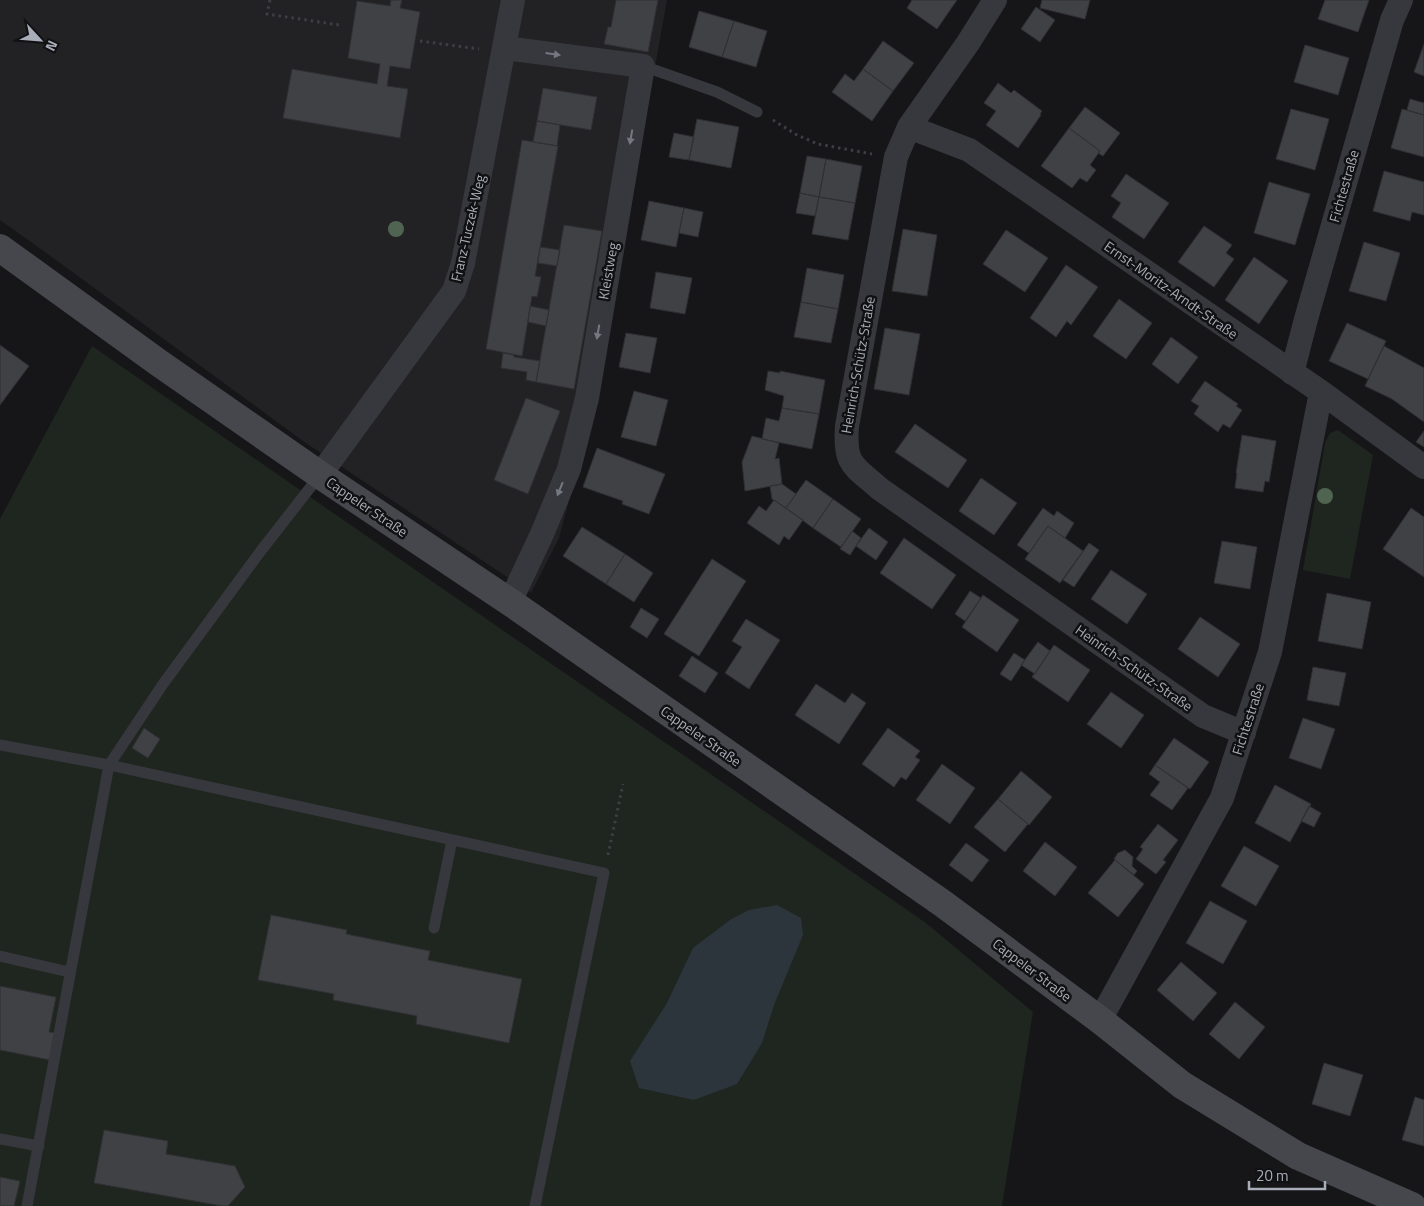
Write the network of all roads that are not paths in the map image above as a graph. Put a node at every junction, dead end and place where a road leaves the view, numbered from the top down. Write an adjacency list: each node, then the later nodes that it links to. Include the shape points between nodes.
1 (513, 0): 4 (street, Franz-Tuczek-Weg)
2 (995, 0): 7 (street, Heinrich-Schütz-Straße)
3 (1401, 0): 9 (street, Fichtestraße, via 1392,20)
4 (504, 50): 5 (street, one-way to 5); 12 (street, Franz-Tuczek-Weg, via 463,263 454,291)
5 (643, 66): 6 (lane, via 718,92); 13 (street, Kleistweg, one-way to 13, via 587,398 569,469)
6 (757, 112)
7 (909, 126): 9 (street, Ernst-Moritz-Arndt-Straße, via 969,150); 14 (street, Heinrich-Schütz-Straße, via 896,157 847,426 845,445 850,463 880,489 1203,716)
8 (0, 248): 12 (main road, Cappeler Straße)
9 (1292, 373): 10 (street, Ernst-Moritz-Arndt-Straße)
10 (1321, 392): 11 (street, Ernst-Moritz-Arndt-Straße); 14 (street, Fichtestraße, via 1270,652)
11 (1424, 467)
12 (320, 475): 13 (main road, Cappeler Straße); 16 (lane, via 260,552)
13 (510, 602): 21 (main road, Cappeler Straße, via 942,903)
14 (1244, 733): 21 (street, Fichtestraße, via 1222,798)
15 (0, 744): 16 (lane)
16 (109, 765): 17 (lane); 20 (lane)
17 (452, 840): 18 (lane); 25 (lane, via 604,873)
18 (434, 928)
19 (0, 956): 20 (lane)
20 (69, 972): 23 (lane)
21 (1100, 1020): 26 (main road, Cappeler Straße, via 1182,1085 1249,1127 1298,1156)
22 (0, 1139): 23 (lane)
23 (39, 1146): 24 (lane)
24 (27, 1206)
25 (535, 1206)
26 (1412, 1206)

